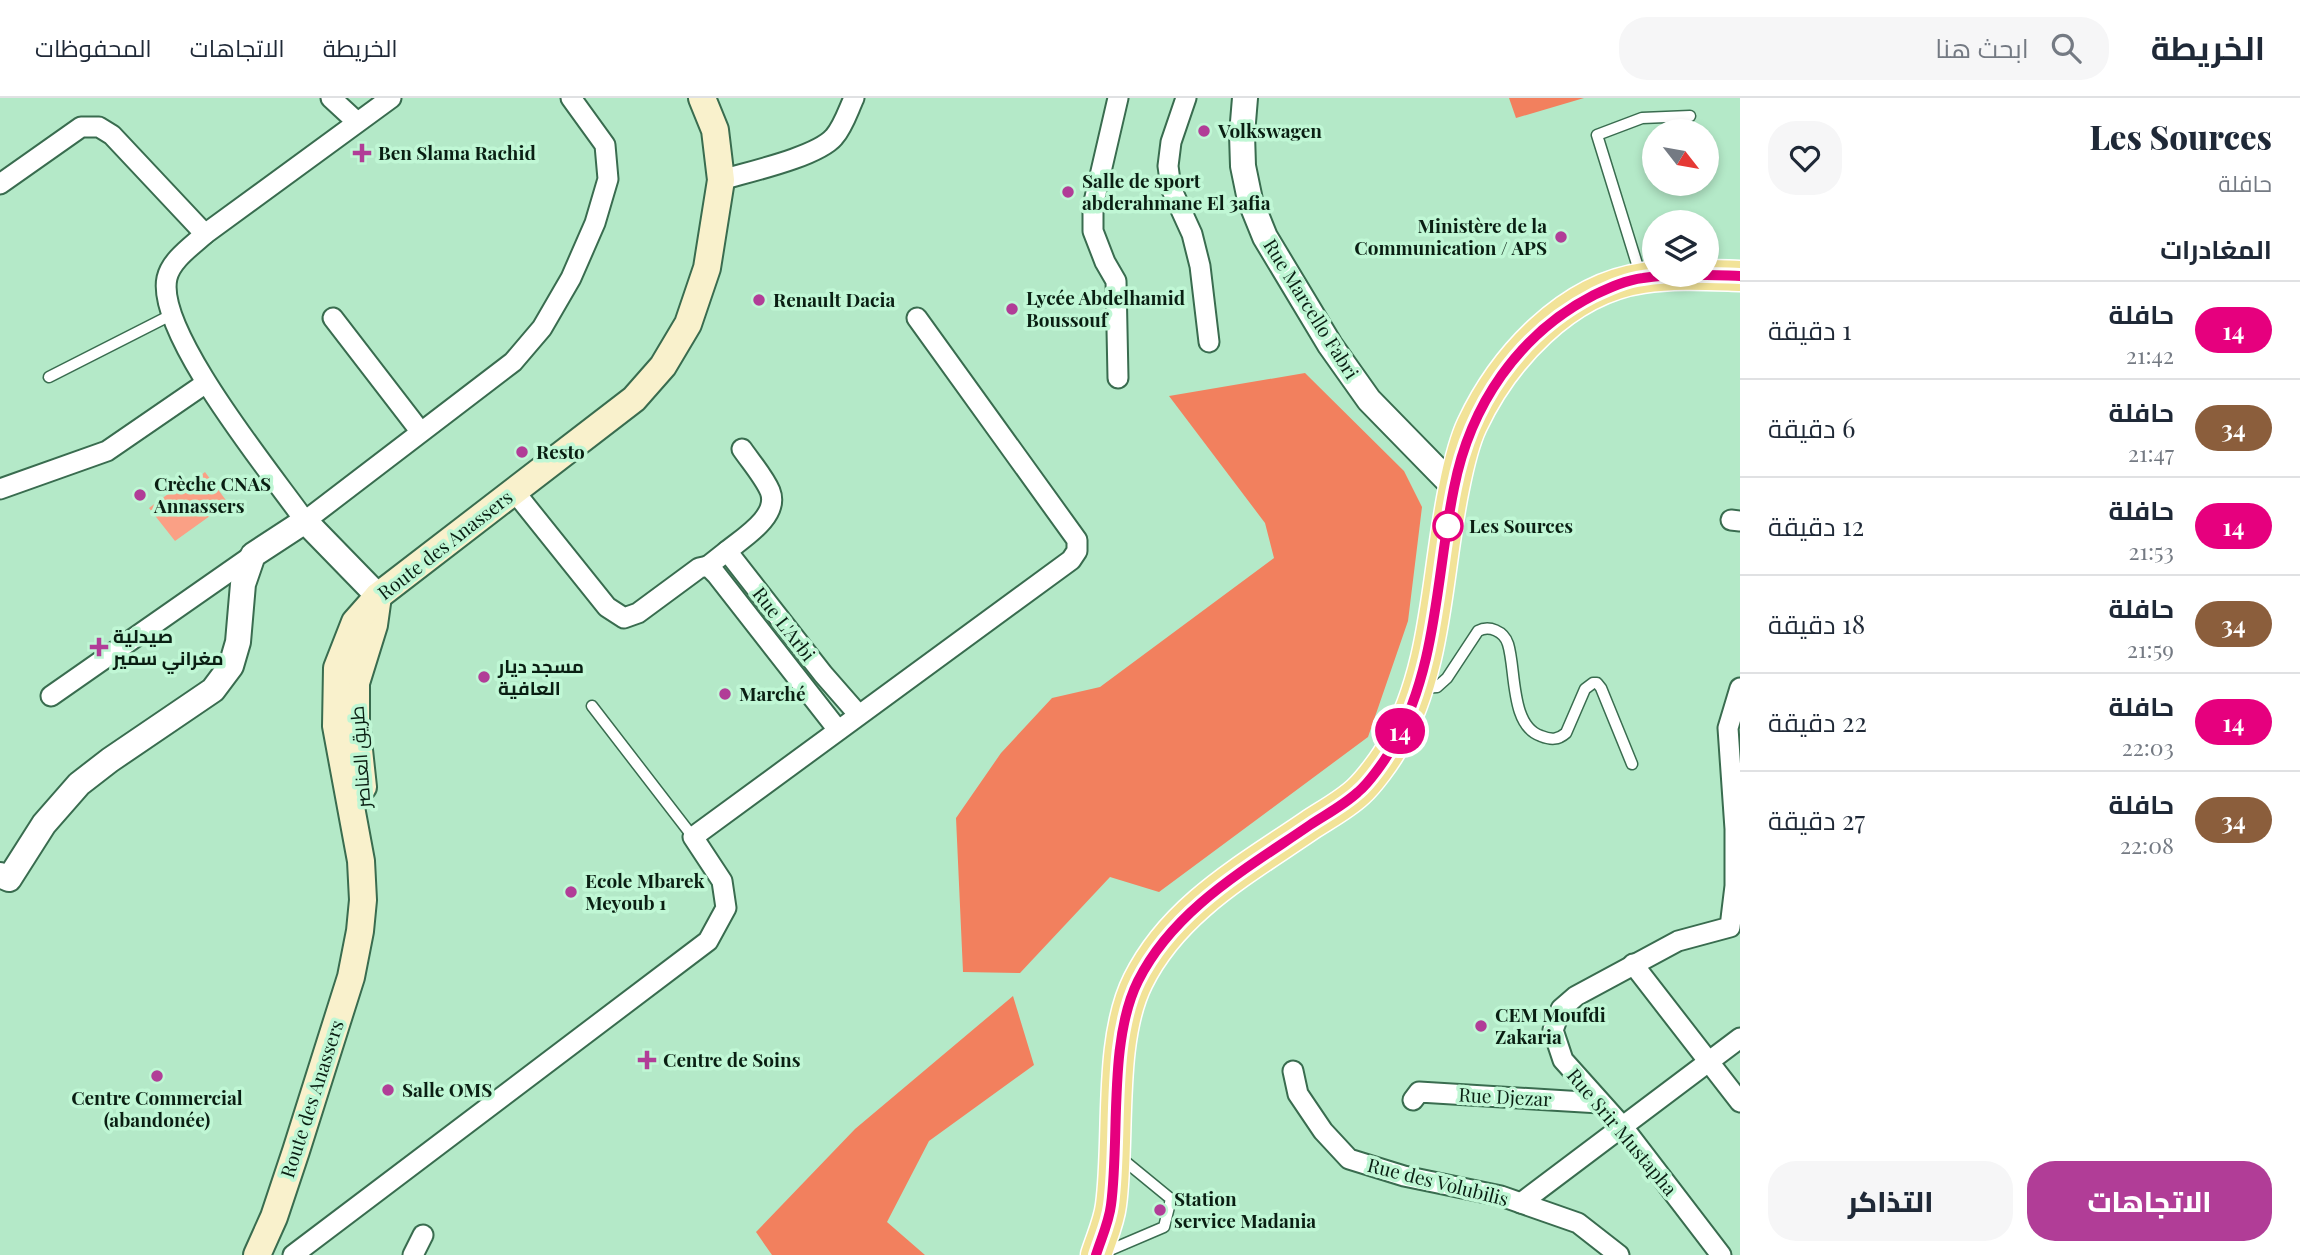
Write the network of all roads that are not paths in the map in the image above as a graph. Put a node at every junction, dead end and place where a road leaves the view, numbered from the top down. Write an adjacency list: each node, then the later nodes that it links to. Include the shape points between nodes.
1 (331, 98): 10 (street)
2 (391, 98): 10 (street)
3 (571, 98): 23 (street, via 604,145 608,178 571,278 542,327 513,362)
4 (702, 98): 11 (main road, Route des Anassers, via 715,130)
5 (854, 98): 11 (street, via 826,144)
6 (1118, 98): 21 (street, via 1093,206 1093,231 1116,281)
7 (1186, 98): 19 (street, via 1168,166 1171,188 1192,234 1200,266)
8 (1245, 98): 25 (street, Rue Marcello Fabri, via 1243,166 1265,237 1370,400)
9 (1690, 116): 15 (lane, via 1642,118 1597,135)
10 (357, 122): 13 (street)
11 (721, 180): 27 (main road, Route des Anassers, via 707,268 688,324 663,366 634,399)
12 (0, 184): 13 (street, via 81,127 99,127 112,135)
13 (205, 234): 16 (street, via 178,258 167,278)
14 (1740, 276): 15 (main road)
15 (1641, 278): 25 (main road, via 1577,304 1545,326 1515,356 1470,428)
16 (173, 314): 20 (lane); 22 (street, via 180,338)
17 (333, 318): 23 (street)
18 (917, 318): 37 (street, via 1077,540 1077,551 1071,560)
19 (1209, 342)
20 (49, 377)
21 (1118, 378)
22 (206, 383): 26 (street, via 107,452); 28 (street)
23 (420, 431): 28 (street)
24 (742, 449): 29 (street, via 771,492 772,501 762,522)
25 (1454, 487): 33 (main road, via 1432,636)
26 (0, 489)
27 (514, 491): 31 (street, via 607,607 624,618); 32 (main road, Route des Anassers)
28 (305, 521): 30 (street); 32 (street)
29 (727, 551): 31 (street); 37 (street, Rue L'Arbi)
30 (253, 555): 35 (street); 42 (street, via 243,584 239,642 231,666 213,690 79,784)
31 (708, 566): 38 (street)
32 (378, 596): 54 (main road, Route des Anassers, via 355,622 337,668 336,726 362,849 360,931 351,977 274,1217)
33 (1419, 688): 39 (lane, via 1437,687 1478,631 1490,628 1504,635 1508,644 1517,702 1531,732 1560,738 1585,690 1597,683); 51 (main road, via 1393,747 1359,792 1205,897 1165,939 1138,981 1125,1021)
34 (1740, 688): 41 (street, Rue Srir Mustapha, via 1728,728)
35 (51, 696)
36 (592, 706): 40 (lane)
37 (858, 714): 38 (street)
38 (838, 730): 40 (street)
39 (1632, 764)
40 (693, 837): 55 (street, via 722,881 726,908 708,941)
41 (1738, 873): 43 (street, Rue Srir Mustapha, via 1730,927 1678,942)
42 (3, 883)
43 (1633, 964): 45 (street); 49 (street, Rue Srir Mustapha, via 1576,996 1561,1009 1553,1030 1563,1060)
44 (1740, 1038): 45 (street)
45 (1708, 1062): 48 (street); 50 (street)
46 (1293, 1071): 52 (street, Rue des Volubilis, via 1298,1094 1349,1159)
47 (1413, 1100): 49 (street, Rue Djezar, via 1419,1092)
48 (1740, 1102)
49 (1600, 1103): 50 (street, Rue Srir Mustapha)
50 (1623, 1127): 52 (street); 59 (street, Rue Srir Mustapha)
51 (1115, 1153): 57 (main road, via 1111,1209); 57 (lane, via 1171,1199 1164,1227)
52 (1521, 1203): 58 (street, Rue des Volubilis, via 1578,1223)
53 (424, 1235): 56 (street)
54 (257, 1255)
55 (293, 1255)
56 (413, 1255)
57 (1098, 1255)
58 (1619, 1255)
59 (1721, 1255)

